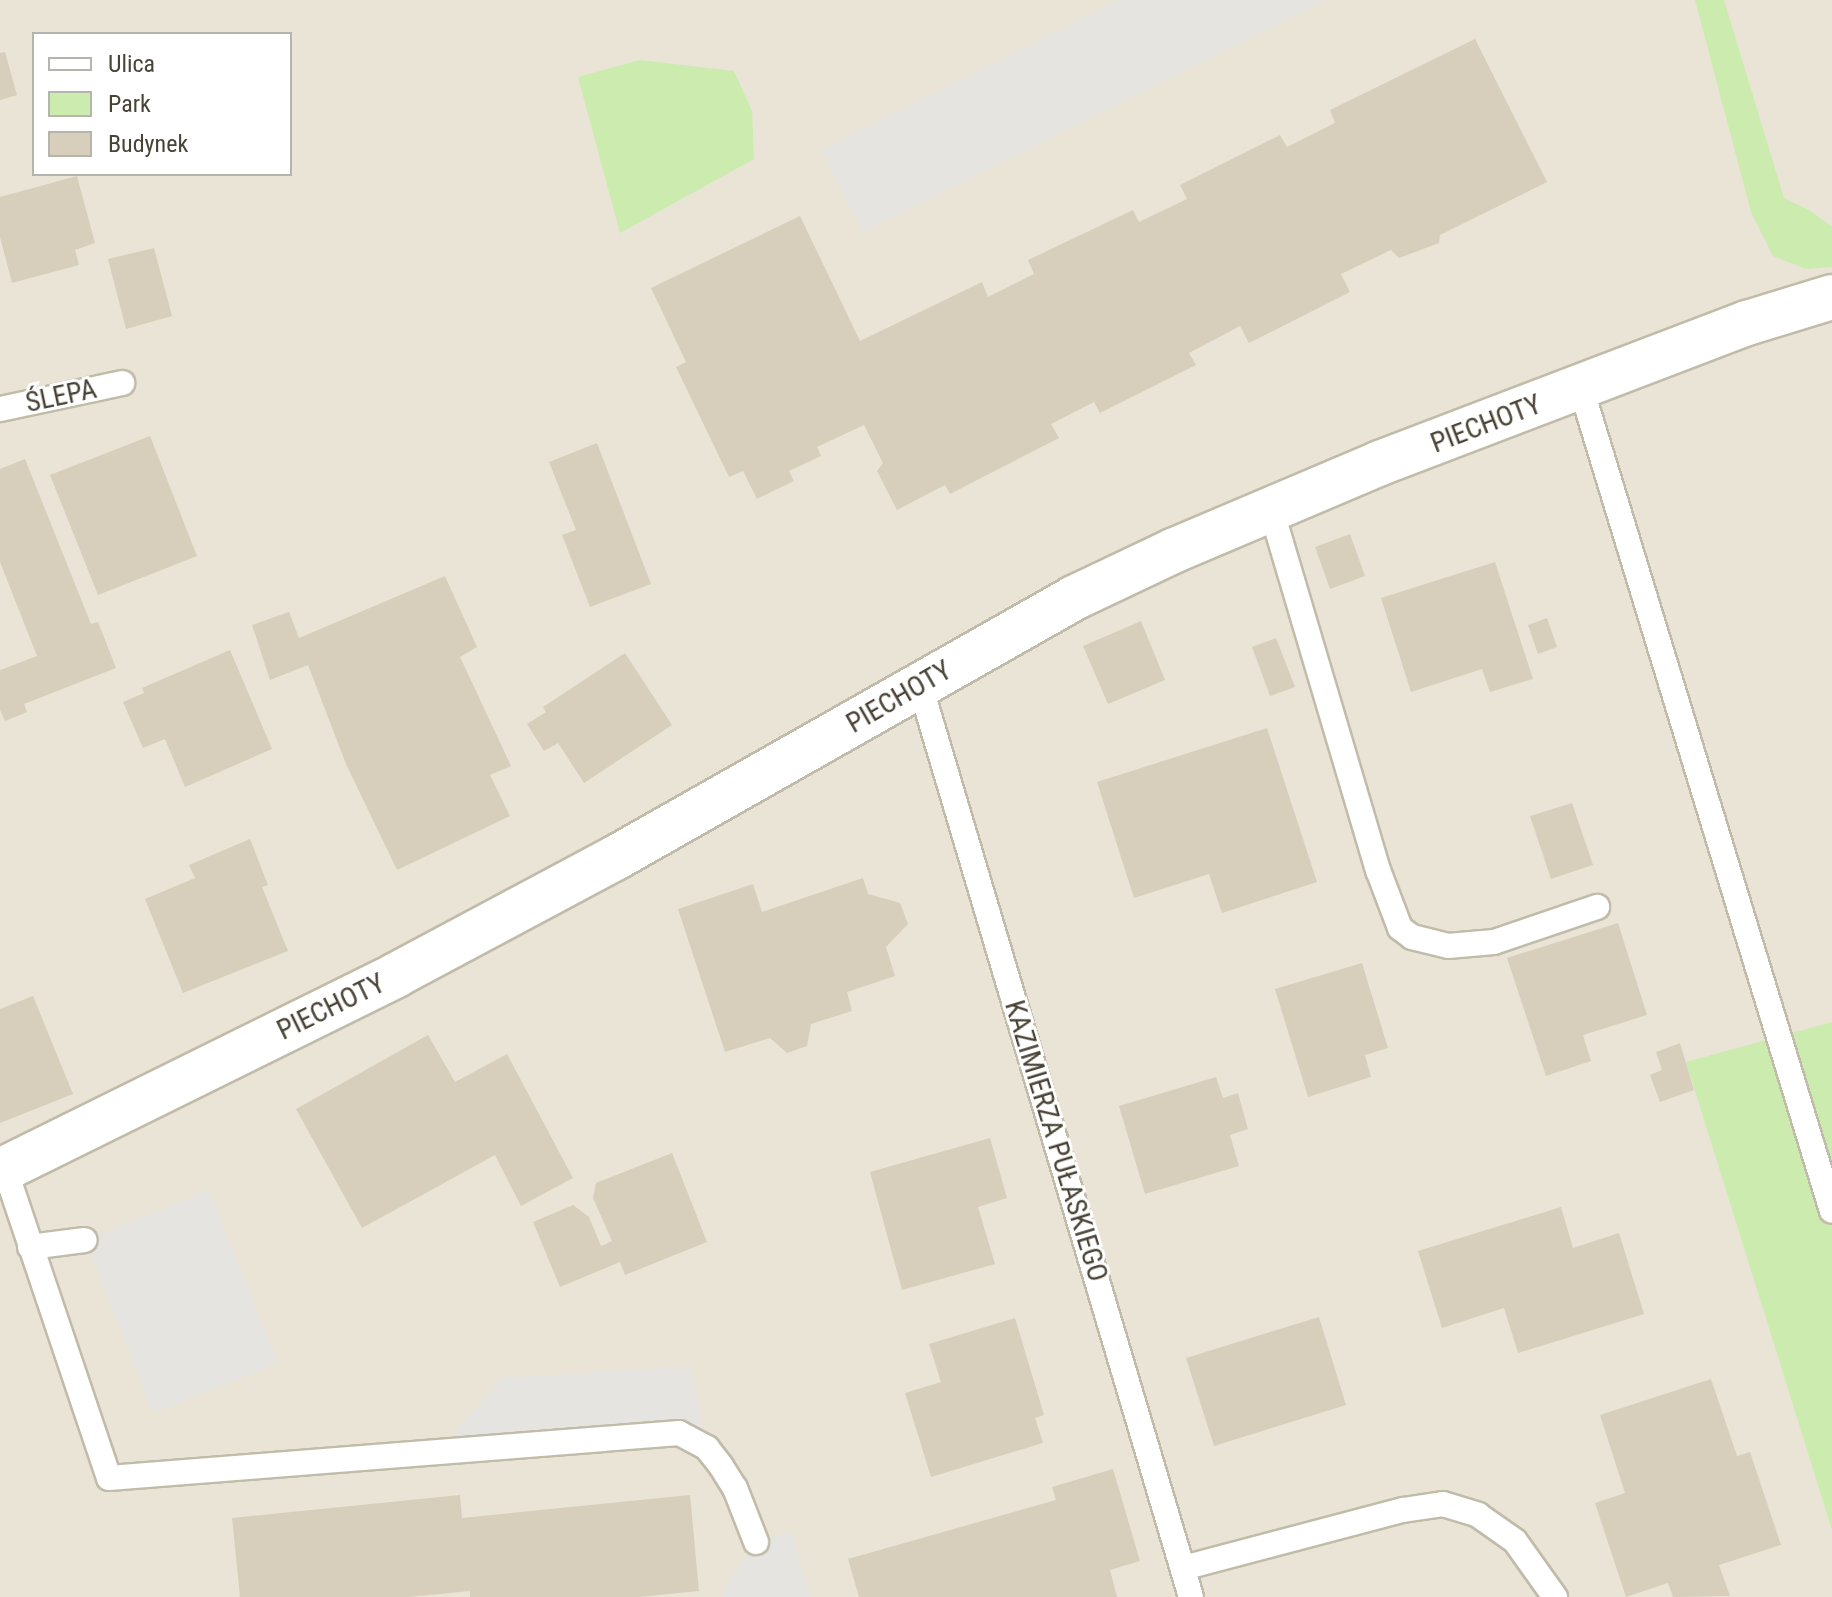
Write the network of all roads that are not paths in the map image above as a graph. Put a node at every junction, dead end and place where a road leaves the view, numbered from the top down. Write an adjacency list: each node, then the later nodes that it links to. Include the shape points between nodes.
1 (1832, 297): 3 (street, PIECHOTY, via 1747,323)
2 (122, 383): 4 (lane, ŚLEPA)
3 (1581, 388): 5 (street, PIECHOTY); 9 (lane)
4 (0, 409)
5 (1271, 509): 6 (street, PIECHOTY, via 1074,598); 7 (lane, via 1381,882 1400,928 1412,937 1448,946 1494,942)
6 (920, 685): 8 (street, PIECHOTY, via 396,975); 13 (lane, KAZIMIERZA PUŁASKIEGO)
7 (1597, 907)
8 (2, 1170): 11 (lane)
9 (1832, 1211)
10 (85, 1240): 11 (lane)
11 (30, 1247): 12 (lane, via 109,1478 679,1433 707,1448 721,1466)
12 (756, 1542)
13 (1183, 1568): 14 (lane, KAZIMIERZA PUŁASKIEGO); 15 (lane, via 1443,1504 1478,1515 1515,1541)
14 (1191, 1597)
15 (1555, 1597)

